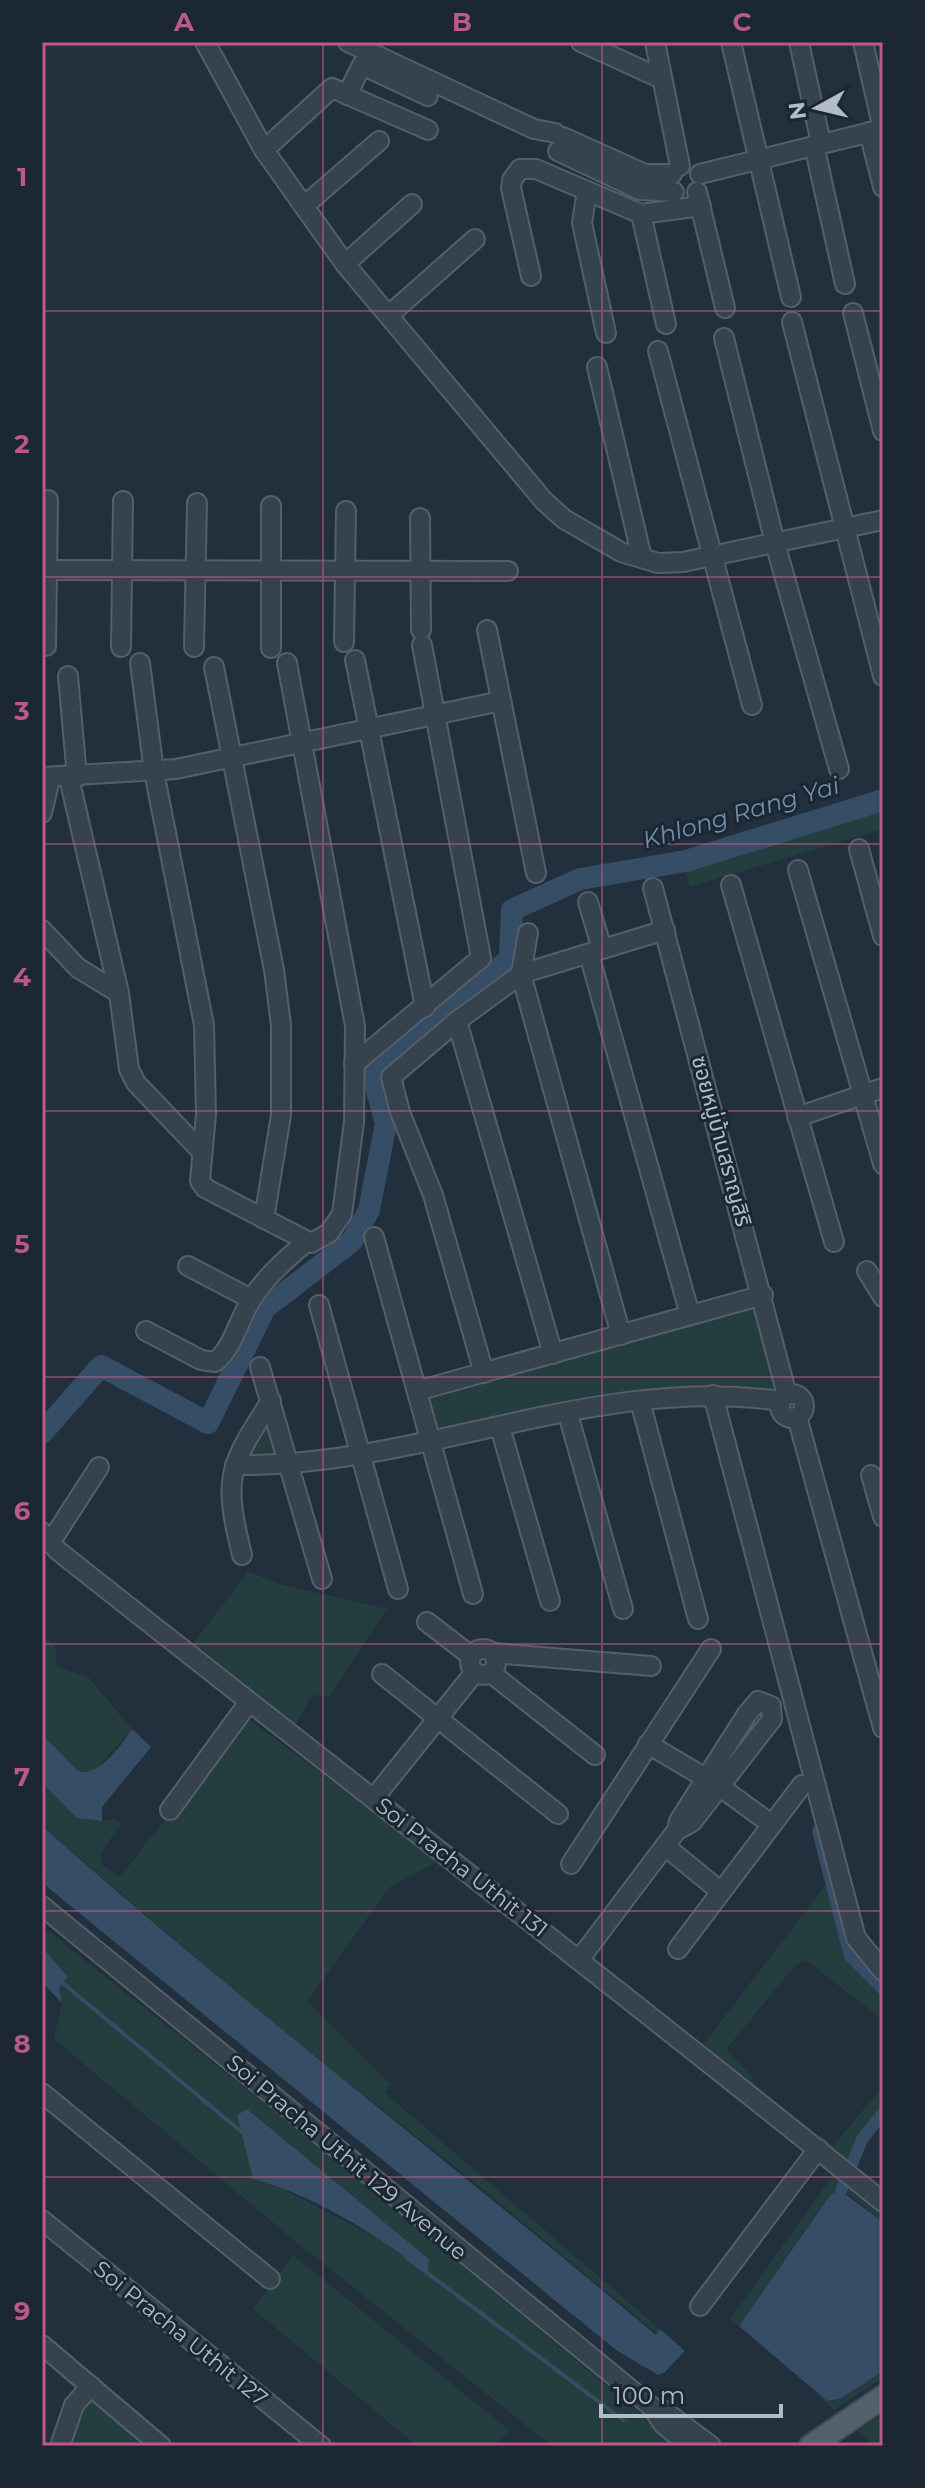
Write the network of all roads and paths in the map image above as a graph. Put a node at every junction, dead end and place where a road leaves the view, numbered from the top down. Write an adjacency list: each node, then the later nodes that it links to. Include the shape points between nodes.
1 (205, 42): 15 (street)
2 (348, 42): 17 (street, via 534,129 543,144 556,142 617,171 640,190)
3 (581, 42): 8 (street)
4 (655, 42): 8 (street)
5 (731, 42): 16 (street)
6 (799, 42): 14 (street)
7 (863, 42): 12 (street, via 883,129)
8 (662, 79): 17 (street)
9 (347, 95): 10 (street, via 362,65); 11 (street); 15 (street, via 332,88)
10 (428, 96)
11 (428, 130)
12 (869, 132): 14 (street); 18 (street)
13 (379, 141): 22 (street)
14 (818, 144): 16 (street); 27 (street)
15 (264, 150): 22 (street)
16 (759, 157): 19 (street); 28 (street)
17 (675, 177): 19 (street, via 686,196); 19 (street, via 693,167)
18 (883, 187)
19 (699, 190): 23 (street); 29 (street)
20 (587, 191): 23 (street); 26 (street, via 528,167 515,173 511,188); 34 (street, via 582,223)
21 (412, 204): 25 (street)
22 (304, 206): 25 (street)
23 (641, 214): 33 (street)
24 (475, 239): 31 (street)
25 (345, 264): 31 (street)
26 (531, 276)
27 (845, 284)
28 (791, 297)
29 (725, 308)
30 (853, 313): 38 (street)
31 (389, 315): 49 (street, via 544,501 593,537)
32 (792, 322): 46 (street)
33 (666, 324)
34 (606, 333)
35 (724, 338): 47 (street)
36 (658, 351): 48 (street)
37 (597, 367): 49 (street)
38 (883, 431)
39 (48, 500): 50 (street)
40 (123, 501): 51 (street)
41 (197, 503): 52 (street)
42 (271, 506): 53 (street)
43 (346, 511): 54 (street)
44 (420, 518): 55 (street)
45 (883, 520): 46 (street)
46 (843, 529): 47 (street); 68 (street)
47 (775, 543): 48 (street); 75 (street)
48 (712, 556): 49 (street, via 658,563); 70 (street)
49 (642, 558)
50 (45, 570): 51 (street); 59 (street)
51 (122, 570): 52 (street); 60 (street)
52 (196, 570): 53 (street); 61 (street)
53 (270, 570): 54 (street); 62 (street)
54 (346, 571): 55 (street); 58 (street)
55 (419, 571): 56 (street); 71 (street, via 422,638)
56 (508, 571)
57 (487, 630): 69 (street)
58 (344, 642)
59 (46, 646)
60 (121, 647)
61 (194, 647)
62 (271, 648)
63 (355, 660): 72 (street)
64 (140, 663): 76 (street)
65 (287, 663): 73 (street)
66 (214, 667): 74 (street)
67 (68, 676): 78 (street)
68 (883, 676)
69 (501, 701): 71 (street); 82 (street)
70 (752, 705)
71 (436, 714): 72 (street); 93 (street, via 481,958)
72 (368, 726): 73 (street); 93 (street)
73 (302, 741): 74 (street); 95 (street, via 351,992)
74 (231, 756): 76 (street); 101 (street, via 281,1025 281,1115)
75 (839, 769)
76 (154, 772): 78 (street); 99 (street, via 204,1025)
77 (46, 778): 78 (street); 79 (street)
78 (73, 778): 92 (street)
79 (42, 813)
80 (859, 849): 89 (street)
81 (798, 870): 97 (street)
82 (536, 873)
83 (731, 885): 98 (street)
84 (653, 888): 87 (street, ซอยหมู่บ้านสราญสิริ)
85 (588, 902): 90 (street)
86 (42, 930): 92 (street, via 78,968)
87 (665, 930): 90 (street); 107 (street, ซอยหมู่บ้านสราญสิริ)
88 (528, 933): 91 (street)
89 (883, 936)
90 (595, 952): 91 (street); 111 (street)
91 (521, 974): 94 (street); 113 (street)
92 (119, 993): 99 (street, via 132,1076)
93 (425, 1007): 95 (street)
94 (457, 1021): 114 (street); 116 (street, via 390,1080 433,1195)
95 (354, 1064): 104 (street, via 354,1122 342,1214 329,1233)
96 (883, 1088): 97 (street)
97 (862, 1095): 98 (street); 100 (street)
98 (797, 1117): 103 (street)
99 (202, 1152): 101 (street, via 199,1176 205,1188)
100 (883, 1164)
101 (264, 1219): 104 (street)
102 (374, 1237): 117 (street)
103 (834, 1242)
104 (305, 1243): 109 (street)
105 (188, 1266): 109 (street)
106 (867, 1271): 108 (street)
107 (763, 1295): 111 (street); 119 (street, ซอยหมู่บ้านสราญสิริ)
108 (883, 1297)
109 (251, 1299): 112 (street, via 215,1362)
110 (319, 1305): 125 (street)
111 (690, 1315): 113 (street)
112 (146, 1331)
113 (621, 1335): 114 (street)
114 (553, 1354): 116 (street)
115 (260, 1367): 120 (street)
116 (484, 1373): 117 (street)
117 (417, 1391): 124 (street)
118 (713, 1395): 119 (street); 121 (street); 161 (street, via 856,1938)
119 (784, 1398): 146 (street, ซอยหมู่บ้านสราญสิริ, via 796,1395 803,1401 797,1417)
120 (271, 1401): 126 (street); 127 (street)
121 (640, 1401): 122 (street); 138 (street)
122 (568, 1414): 123 (street); 137 (street)
123 (500, 1427): 124 (street); 136 (street)
124 (431, 1441): 125 (street); 135 (street)
125 (363, 1455): 127 (street); 134 (street)
126 (235, 1465): 127 (street); 132 (street, via 230,1506)
127 (289, 1466): 133 (street)
128 (99, 1467): 131 (street)
129 (871, 1475): 130 (street)
130 (883, 1517)
131 (46, 1538): 144 (street, Soi Pracha Uthit 131)
132 (242, 1555)
133 (322, 1579)
134 (398, 1589)
135 (473, 1594)
136 (550, 1601)
137 (623, 1609)
138 (698, 1619)
139 (427, 1622): 142 (street)
140 (711, 1649): 147 (street)
141 (651, 1666): 142 (street, via 493,1653 496,1661)
142 (479, 1667): 145 (street); 148 (street)
143 (382, 1674): 145 (street)
144 (249, 1702): 151 (street, Soi Pracha Uthit 131); 152 (street)
145 (437, 1718): 151 (street); 153 (street)
146 (883, 1728)
147 (648, 1744): 149 (street); 156 (street)
148 (595, 1755)
149 (712, 1783): 154 (street); 155 (street, via 692,1822)
150 (802, 1785): 154 (street)
151 (374, 1798): 160 (street, Soi Pracha Uthit 131)
152 (170, 1810)
153 (558, 1814)
154 (771, 1824): 157 (street)
155 (665, 1846): 157 (street); 160 (street)
156 (571, 1864)
157 (720, 1891): 159 (street)
158 (42, 1906): 171 (street, Soi Pracha Uthit 129 Avenue)
159 (678, 1949)
160 (579, 1960): 163 (street, Soi Pracha Uthit 131)
161 (879, 1963)
162 (42, 2093): 166 (street)
163 (818, 2149): 164 (street, Soi Pracha Uthit 131); 167 (street)
164 (883, 2202)
165 (42, 2220): 174 (street, Soi Pracha Uthit 127)
166 (270, 2279)
167 (700, 2306)
168 (42, 2345): 169 (street)
169 (91, 2386): 172 (street, via 74,2405); 173 (street)
170 (883, 2397): 177 (main road)
171 (652, 2407): 175 (street); 176 (street, via 674,2416)
172 (60, 2446)
173 (161, 2446)
174 (321, 2446)
175 (690, 2446)
176 (711, 2446)
177 (811, 2446)

